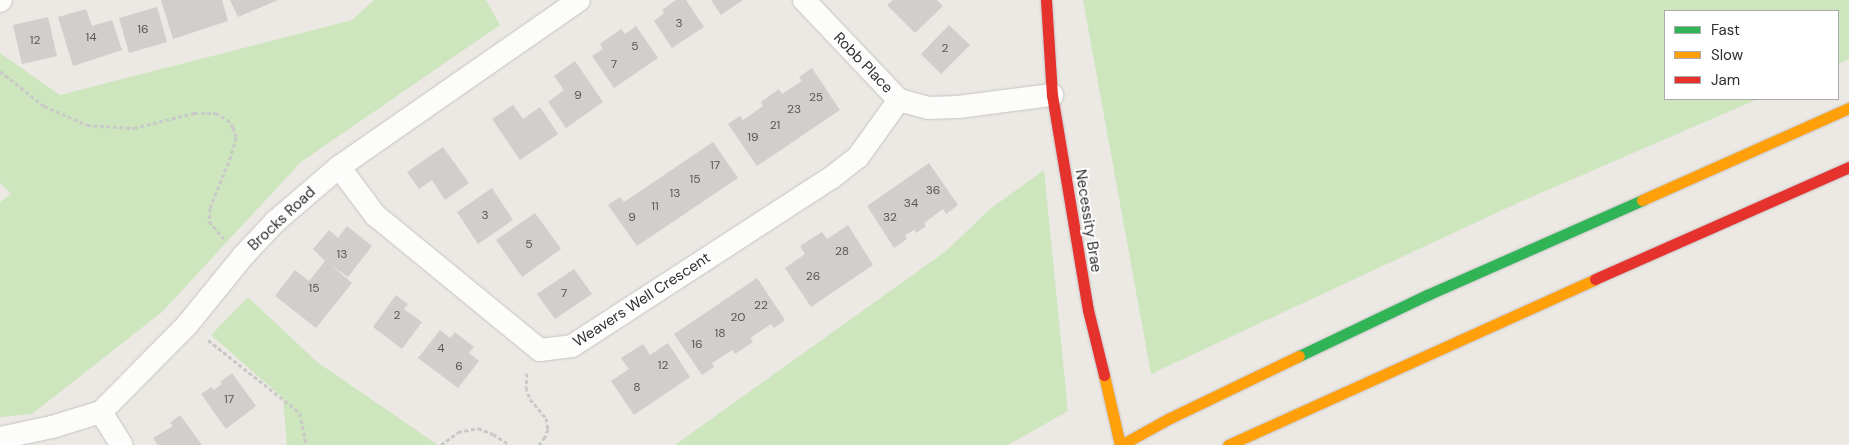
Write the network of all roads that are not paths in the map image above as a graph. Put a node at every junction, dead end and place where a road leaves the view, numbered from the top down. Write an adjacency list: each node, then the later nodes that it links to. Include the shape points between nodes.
1 (579, 0): 8 (street, Brocks Road)
2 (804, 0): 5 (street, Robb Place)
3 (1046, 0): 4 (main road, Necessity Brae)
4 (1052, 95): 5 (street, Robb Place, via 928,108); 12 (main road, Necessity Brae, via 1088,310)
5 (899, 100): 8 (street, Weavers Well Crescent, via 858,157 831,178 572,346 540,350 375,215)
6 (1849, 108): 12 (main road, via 1427,295)
7 (1849, 167): 13 (main road)
8 (339, 168): 9 (street, Brocks Road, via 276,221 188,324)
9 (101, 412): 10 (street, Brocks Road); 11 (street)
10 (0, 438)
11 (122, 445)
12 (1120, 445)
13 (1228, 445)

